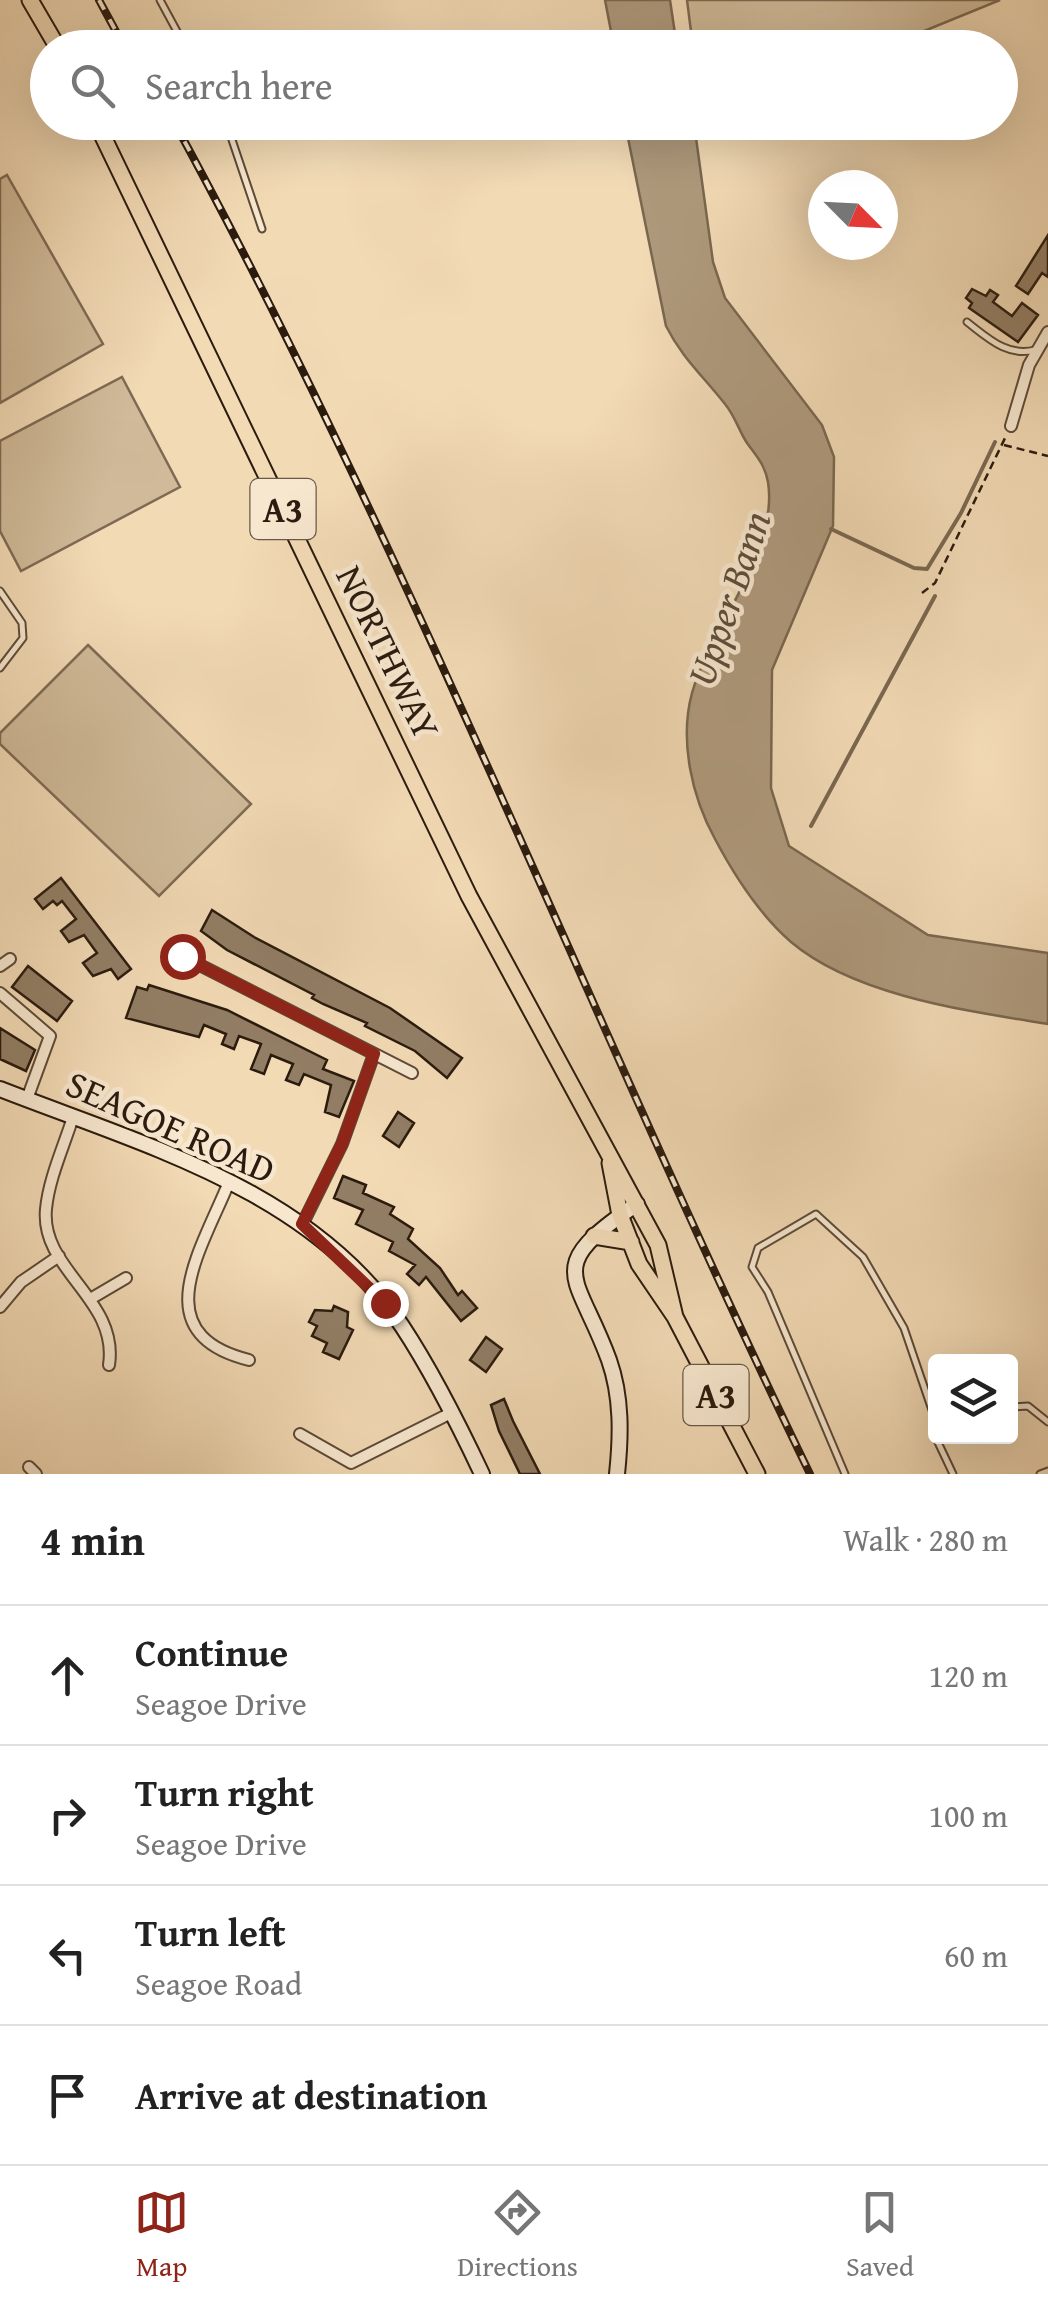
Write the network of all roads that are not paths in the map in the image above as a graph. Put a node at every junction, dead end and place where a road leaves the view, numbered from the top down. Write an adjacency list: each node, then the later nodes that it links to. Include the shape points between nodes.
1 (160, 0): 4 (lane)
2 (34, 2): 3 (highway)
3 (49, 30)
4 (176, 30)
5 (105, 140): 21 (highway, NORTHWAY / A3, via 470,896)
6 (232, 140): 7 (lane)
7 (262, 229)
8 (967, 322): 10 (lane, via 1005,349)
9 (1048, 332): 10 (street)
10 (1038, 349): 11 (street)
11 (1011, 426)
12 (0, 591): 13 (lane, via 22,623 23,638)
13 (0, 668)
14 (182, 956): 16 (street)
15 (0, 993): 19 (street, via 50,1036)
16 (374, 1054): 17 (street); 24 (street, via 342,1144)
17 (412, 1074)
18 (0, 1089): 19 (main road, SEAGOE ROAD)
19 (27, 1099): 20 (main road, SEAGOE ROAD)
20 (73, 1118): 22 (main road, SEAGOE ROAD); 27 (street, via 46,1210)
21 (607, 1151): 23 (highway, NORTHWAY / A3); 23 (highway, NORTHWAY / A3)
22 (228, 1182): 24 (main road, SEAGOE ROAD); 32 (street, via 189,1285 188,1310 195,1333 215,1352)
23 (629, 1209): 25 (main road); 26 (highway, NORTHWAY / A3); 31 (highway, NORTHWAY / A3, via 658,1245)
24 (302, 1224): 36 (main road, SEAGOE ROAD, via 385,1303)
25 (594, 1236): 26 (highway); 42 (main road, via 576,1260 574,1287 609,1362 622,1424)
26 (631, 1242): 31 (highway, NORTHWAY / A3)
27 (59, 1256): 29 (street); 30 (street, via 21,1282)
28 (126, 1278): 29 (street)
29 (92, 1298): 33 (street, via 109,1334)
30 (0, 1307)
31 (675, 1317): 43 (highway, NORTHWAY / A3)
32 (249, 1360)
33 (109, 1365)
34 (928, 1395): 44 (lane, via 904,1328 863,1257 816,1214 758,1248 752,1266)
35 (1018, 1407): 37 (lane, via 1028,1406)
36 (453, 1412): 38 (street, via 351,1464); 41 (main road, SEAGOE ROAD)
37 (1048, 1422)
38 (300, 1434)
39 (939, 1444): 45 (lane)
40 (1048, 1471): 46 (lane)
41 (482, 1474)
42 (617, 1474)
43 (756, 1474)
44 (845, 1474)
45 (952, 1474)
46 (1040, 1474)

